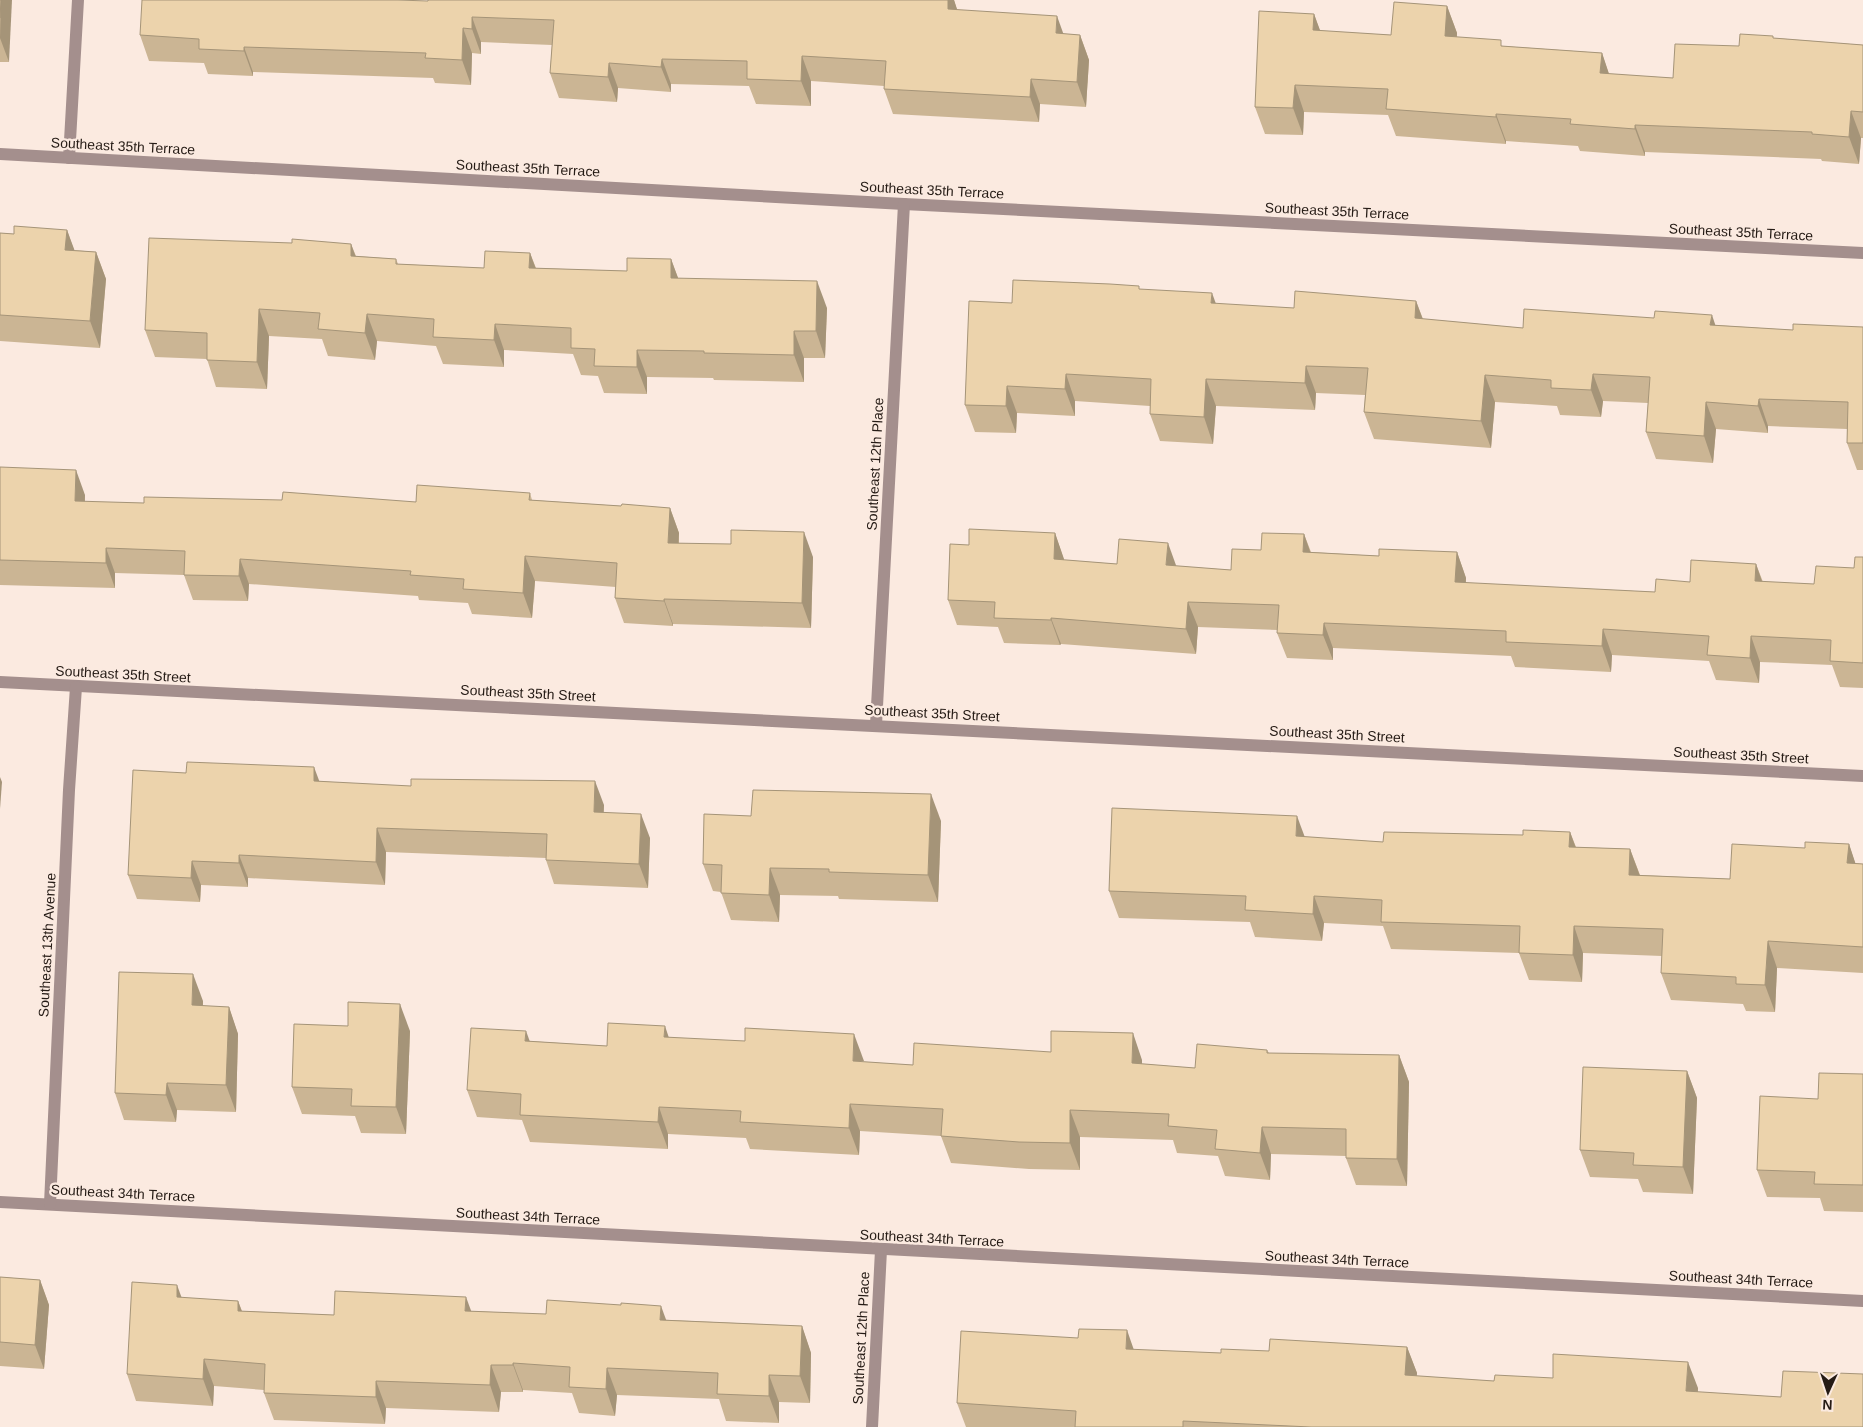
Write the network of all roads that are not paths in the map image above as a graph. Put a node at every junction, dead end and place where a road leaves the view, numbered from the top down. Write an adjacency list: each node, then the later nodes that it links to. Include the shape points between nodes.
1 (78, 0): 3 (street)
2 (0, 154): 3 (street, Southeast 35th Terrace)
3 (69, 158): 4 (street, Southeast 35th Terrace)
4 (904, 204): 5 (street, Southeast 35th Terrace); 8 (street, Southeast 12th Place)
5 (1863, 253)
6 (0, 682): 7 (street, Southeast 35th Street)
7 (76, 687): 8 (street, Southeast 35th Street); 11 (street, Southeast 13th Avenue)
8 (876, 725): 9 (street, Southeast 35th Street)
9 (1863, 776)
10 (0, 1202): 11 (street, Southeast 34th Terrace)
11 (50, 1204): 12 (street, Southeast 34th Terrace)
12 (881, 1250): 13 (street, Southeast 34th Terrace); 14 (street, Southeast 12th Place)
13 (1863, 1301)
14 (872, 1427)

